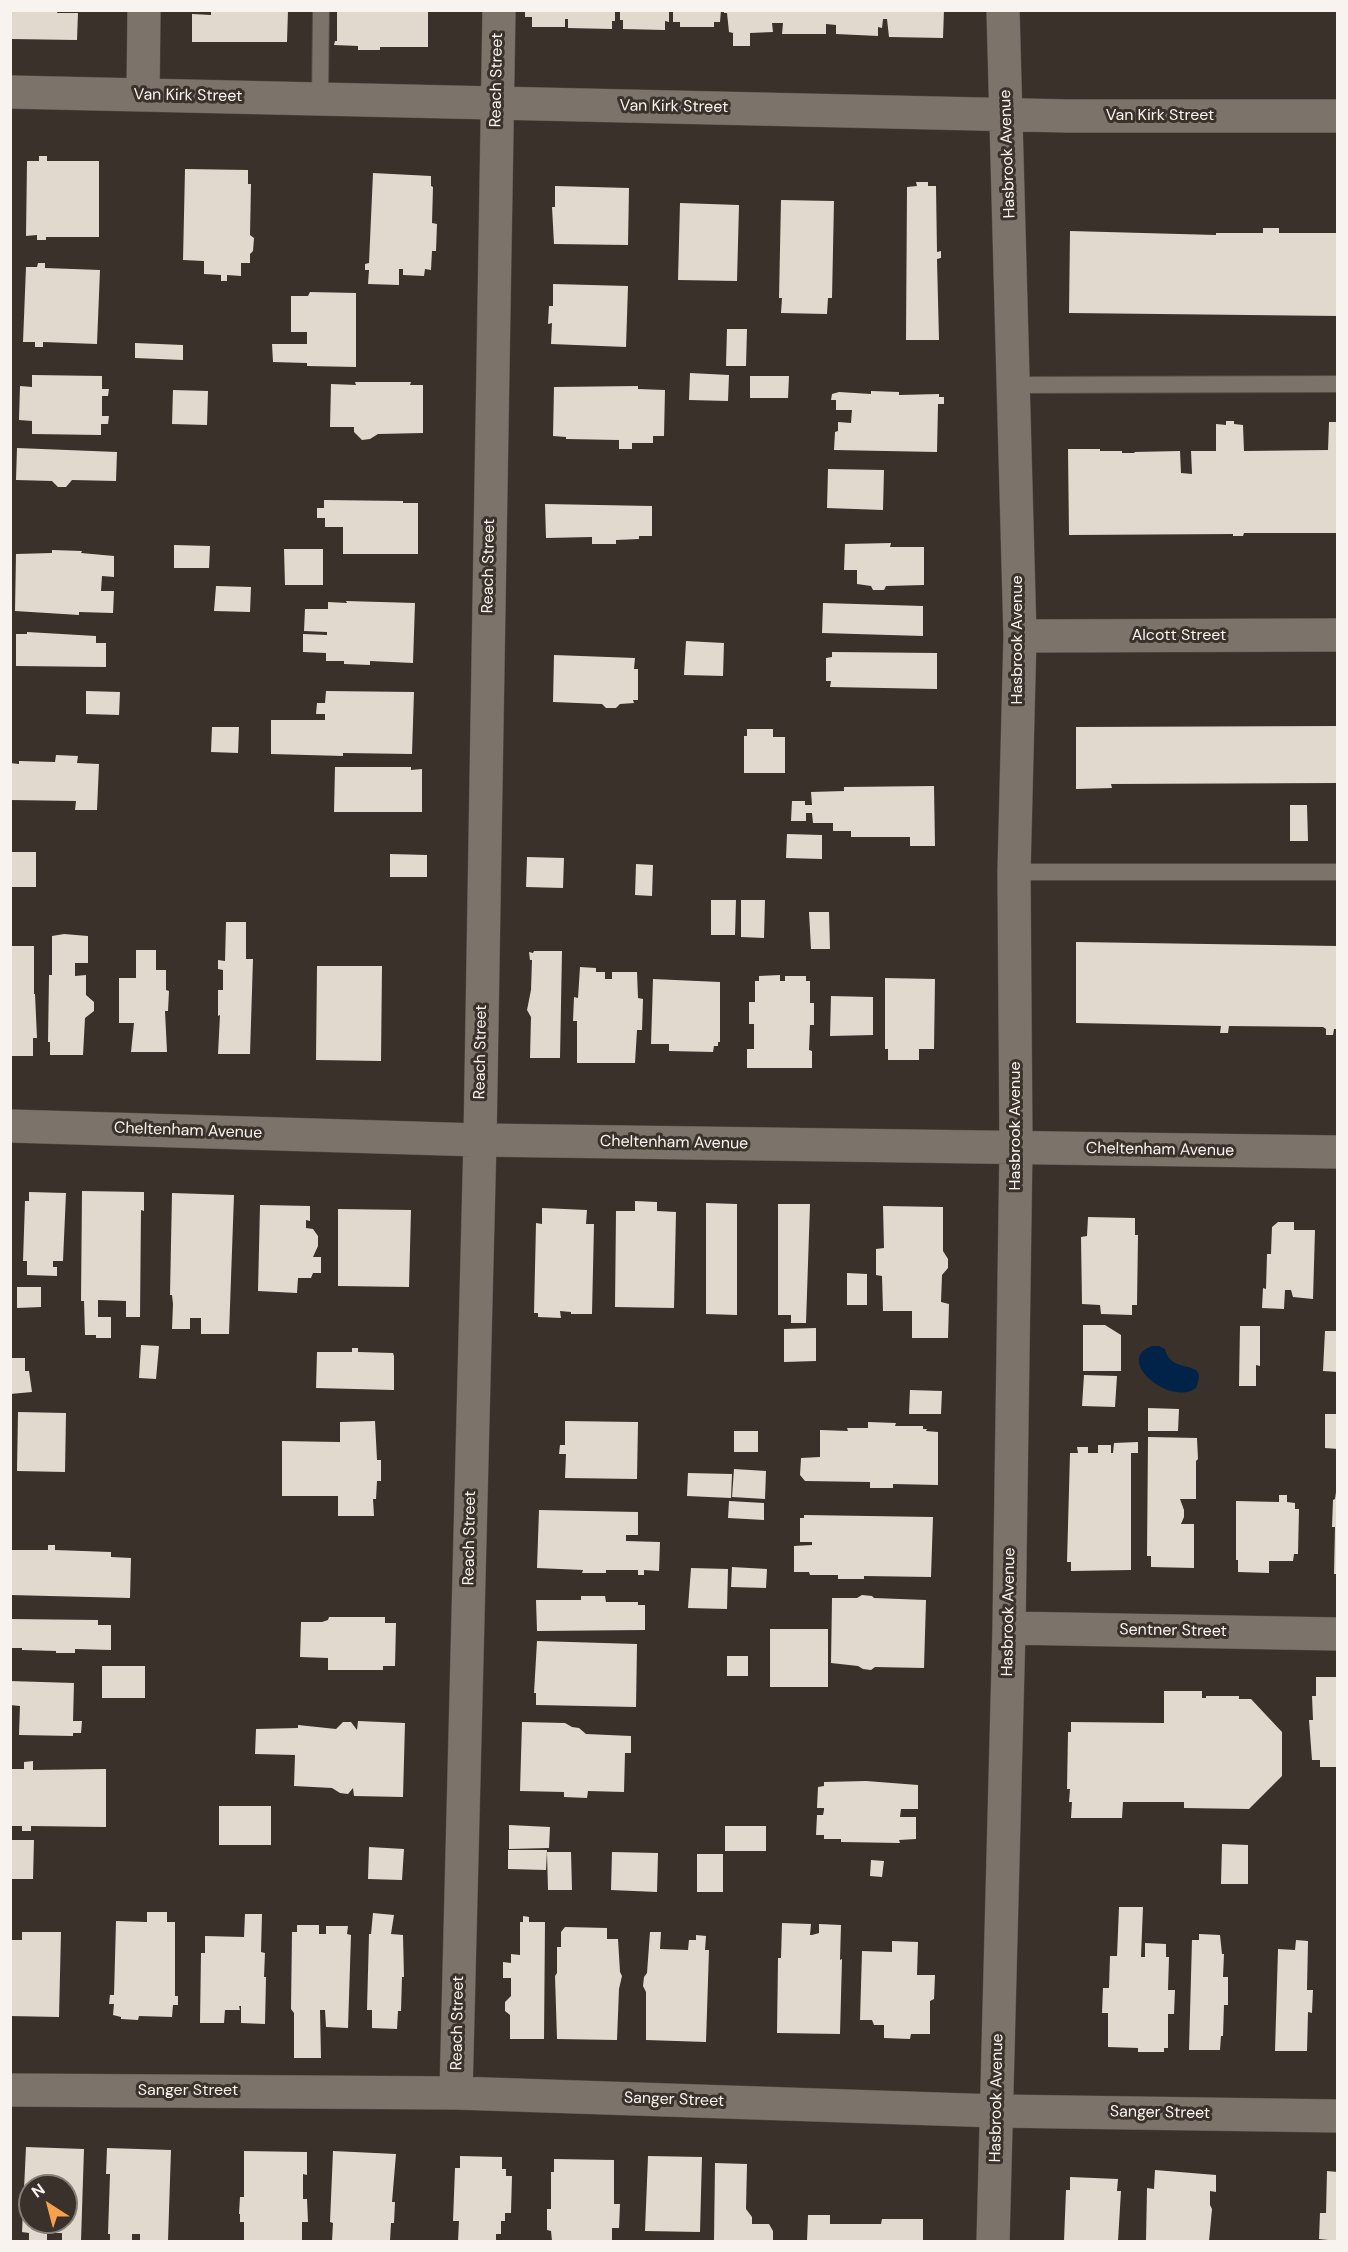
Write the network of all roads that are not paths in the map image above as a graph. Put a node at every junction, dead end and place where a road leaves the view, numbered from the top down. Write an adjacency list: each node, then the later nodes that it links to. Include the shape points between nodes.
1 (144, 10): 6 (street)
2 (321, 10): 7 (lane)
3 (499, 10): 8 (street, Reach Street)
4 (1003, 10): 9 (street, Hasbrook Avenue)
5 (10, 92): 6 (street, Van Kirk Street)
6 (143, 95): 7 (street, Van Kirk Street)
7 (320, 99): 8 (street, Van Kirk Street)
8 (497, 103): 9 (street, Van Kirk Street); 18 (street, Reach Street)
9 (1007, 115): 10 (street, Van Kirk Street); 12 (street, Hasbrook Avenue)
10 (1338, 116)
11 (1338, 384): 12 (lane)
12 (1014, 385): 14 (street, Hasbrook Avenue)
13 (1338, 635): 14 (street, Alcott Street)
14 (1020, 636): 15 (street, Hasbrook Avenue)
15 (1014, 872): 16 (lane); 19 (street, Hasbrook Avenue)
16 (1338, 872)
17 (10, 1126): 18 (street, Cheltenham Avenue)
18 (480, 1140): 19 (street, Cheltenham Avenue); 24 (street, Reach Street)
19 (1016, 1147): 20 (street, Cheltenham Avenue); 21 (street, Hasbrook Avenue)
20 (1338, 1152)
21 (1009, 1628): 22 (street, Sentner Street); 25 (street, Hasbrook Avenue)
22 (1338, 1634)
23 (10, 2090): 24 (street, Sanger Street)
24 (456, 2093): 25 (street, Sanger Street)
25 (997, 2111): 26 (street, Sanger Street); 27 (street, Hasbrook Avenue)
26 (1338, 2116)
27 (993, 2241)

